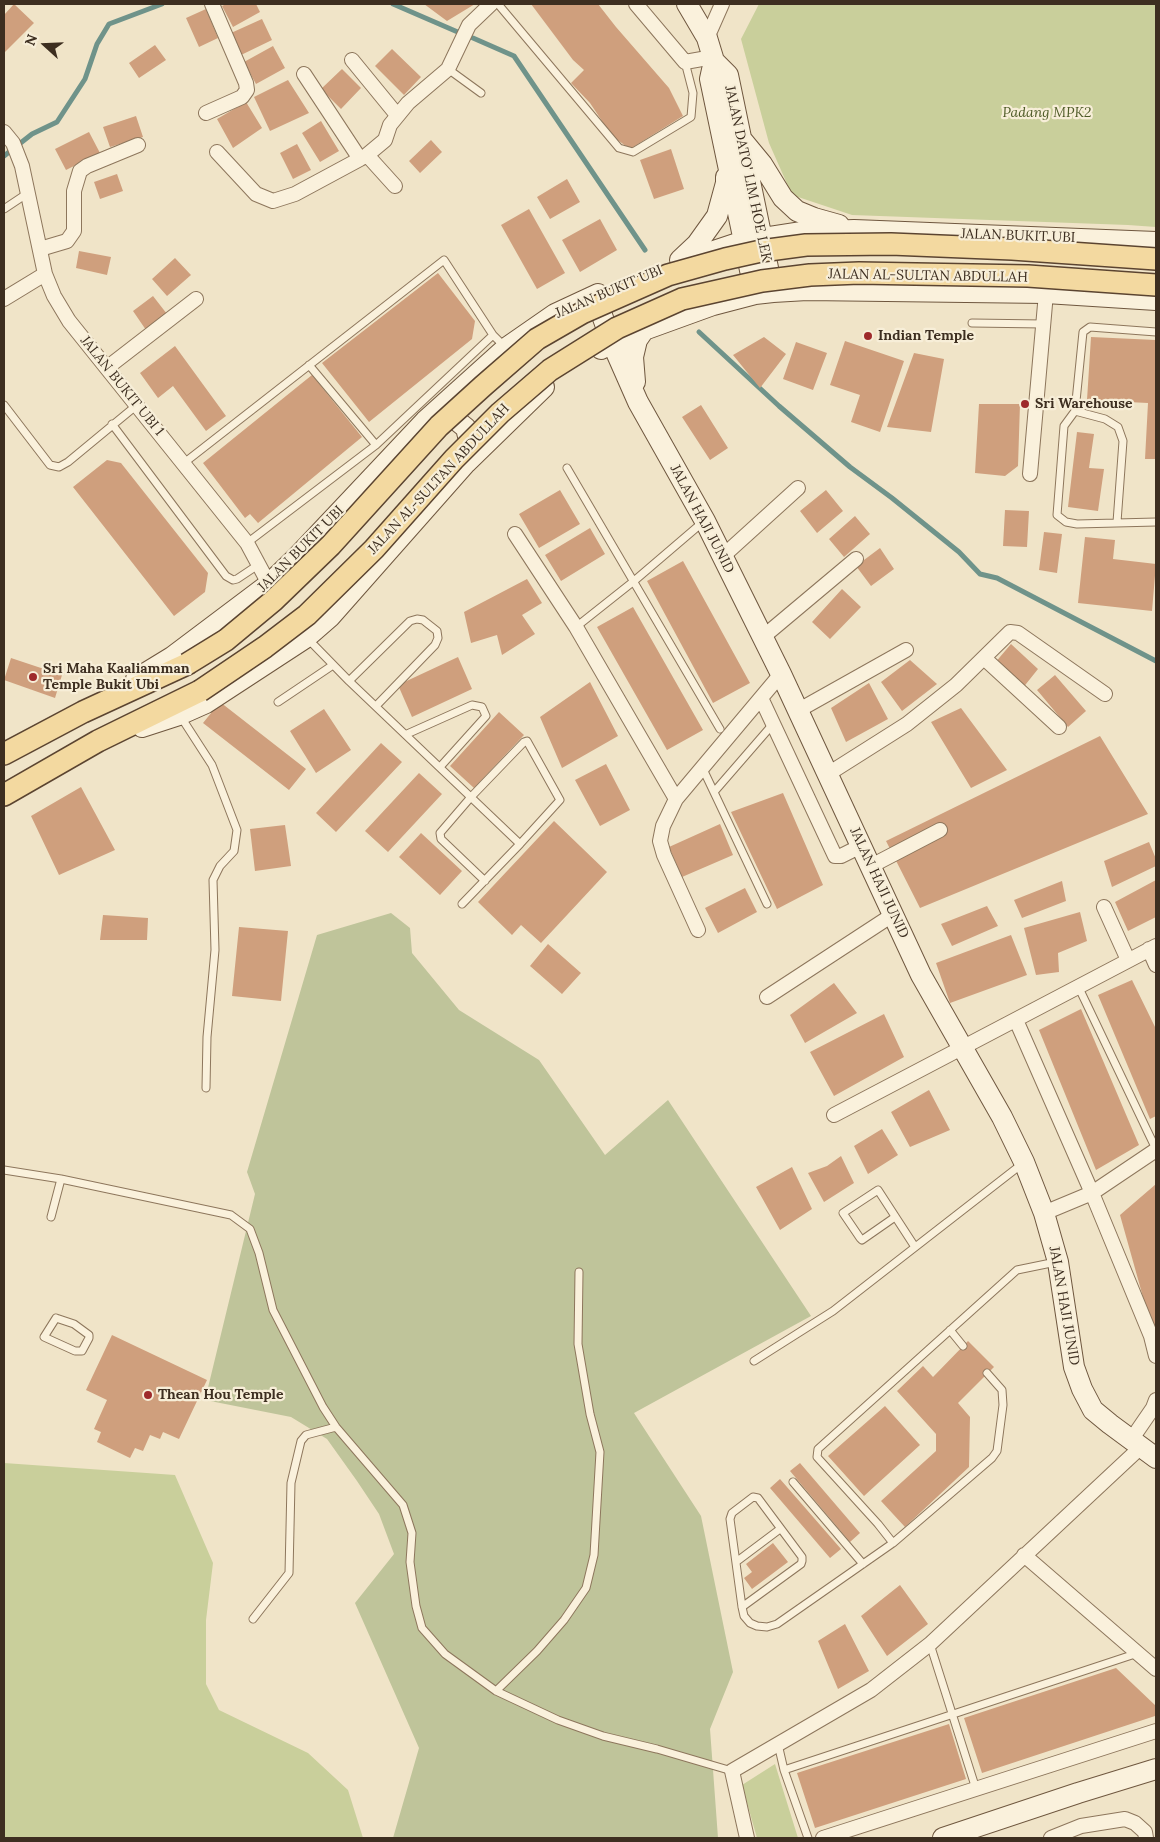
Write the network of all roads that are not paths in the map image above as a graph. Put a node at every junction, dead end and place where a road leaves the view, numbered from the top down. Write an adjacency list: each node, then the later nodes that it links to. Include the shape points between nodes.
1 (212, 4): 13 (street, via 247,90 242,97)
2 (491, 4): 10 (street, via 469,25)
3 (498, 4): 9 (lane, via 619,148 632,152 691,118 693,93)
4 (636, 4): 9 (street)
5 (687, 4): 7 (street, JALAN DATO' LIM HOE LEK)
6 (722, 4): 7 (street)
7 (711, 52): 9 (street); 16 (street, JALAN DATO' LIM HOE LEK, via 728,75); 20 (street, JALAN DATO' LIM HOE LEK, via 710,79)
8 (352, 60): 14 (street)
9 (685, 62)
10 (448, 69): 12 (lane); 14 (street)
11 (304, 74): 19 (street)
12 (481, 93)
13 (206, 112)
14 (397, 115): 19 (street, via 385,140)
15 (7, 136): 22 (street, JALAN BUKIT UBI 1, via 22,166)
16 (741, 140): 24 (street, via 762,164 782,198 797,211); 25 (street, JALAN DATO' LIM HOE LEK)
17 (138, 145): 27 (street, via 80,171 74,191 74,231 67,241)
18 (217, 152): 19 (street, via 256,194 273,201 295,194)
19 (364, 157): 21 (street)
20 (726, 157): 25 (street, JALAN DATO' LIM HOE LEK); 29 (street, via 726,183 717,216 697,244)
21 (395, 186)
22 (29, 192): 23 (lane); 27 (street, JALAN BUKIT UBI 1)
23 (4, 210)
24 (854, 230): 25 (street, JALAN BUKIT UBI, via 802,232); 26 (street, JALAN BUKIT UBI)
25 (753, 239): 29 (street, JALAN BUKIT UBI); 32 (street, JALAN DATO' LIM HOE LEK)
26 (1156, 242)
27 (40, 249): 30 (street, JALAN BUKIT UBI 1)
28 (1156, 259): 81 (main road, JALAN AL-SULTAN ABDULLAH, bridge, via 901,244 806,244 724,259 668,275 582,312 537,339 439,426 331,545 274,601 226,640 186,664)
29 (677, 264): 34 (street, JALAN BUKIT UBI)
30 (45, 274): 36 (street); 45 (street, JALAN BUKIT UBI 1, via 69,321)
31 (1156, 285): 87 (main road, JALAN AL-SULTAN ABDULLAH, bridge, via 1028,276 859,273 762,280 682,299 617,328 550,370 454,459 374,549 307,615 265,647 200,691)
32 (764, 293): 33 (street, via 807,290); 40 (street, via 713,305)
33 (1046, 293): 37 (street); 39 (street)
34 (595, 296): 42 (street, JALAN BUKIT UBI); 43 (street, JALAN HAJI JUNID)
35 (196, 298): 45 (street)
36 (4, 299)
37 (1156, 300)
38 (972, 323): 39 (lane)
39 (1043, 324): 56 (street)
40 (644, 330): 43 (street); 46 (street, via 637,340 633,358)
41 (1156, 332): 49 (lane, via 1090,327 1083,332)
42 (500, 341): 44 (lane, via 444,260); 50 (street, JALAN BUKIT UBI); 52 (lane)
43 (612, 343): 46 (street, JALAN HAJI JUNID); 53 (street, via 544,387)
44 (309, 364): 52 (lane); 54 (lane)
45 (108, 368): 47 (street, JALAN BUKIT UBI 1)
46 (638, 402): 58 (street, JALAN HAJI JUNID)
47 (137, 404): 51 (lane); 54 (street, JALAN BUKIT UBI 1)
48 (4, 405): 51 (lane, via 50,465 59,467)
49 (1075, 410): 59 (lane, via 1105,419 1118,427 1123,441); 59 (lane, via 1064,426 1057,515 1066,522 1077,524)
50 (426, 421): 53 (street, via 441,416 456,420 466,428 469,440); 67 (street, JALAN BUKIT UBI)
51 (112, 424): 65 (lane, via 226,576 237,579)
52 (376, 445): 62 (lane)
53 (466, 462): 69 (street, via 330,617)
54 (184, 463): 62 (street, JALAN BUKIT UBI 1)
55 (568, 468): 66 (lane)
56 (1030, 474)
57 (798, 488): 63 (street)
58 (705, 521): 63 (street, JALAN HAJI JUNID); 66 (lane)
59 (1117, 522): 60 (lane)
60 (1156, 522)
61 (515, 534): 68 (street)
62 (247, 544): 65 (street, JALAN BUKIT UBI 1)
63 (723, 556): 70 (street, JALAN HAJI JUNID)
64 (856, 560): 70 (street)
65 (258, 565): 67 (street, JALAN BUKIT UBI 1)
66 (634, 582): 68 (lane); 85 (lane)
67 (269, 584): 81 (street, JALAN BUKIT UBI, via 172,657)
68 (576, 627): 95 (street)
69 (306, 637): 73 (lane); 82 (street, via 206,703)
70 (763, 637): 74 (street, JALAN HAJI JUNID)
71 (906, 650): 80 (street)
72 (984, 658): 76 (street, via 1010,632 1014,632); 84 (street); 91 (street, via 907,724)
73 (333, 665): 75 (lane); 78 (lane)
74 (781, 674): 77 (street); 80 (street, JALAN HAJI JUNID)
75 (349, 681): 79 (lane); 79 (lane, via 410,621 423,620 437,632 435,645)
76 (1105, 694)
77 (761, 698): 83 (street); 90 (street)
78 (278, 702)
79 (376, 706): 86 (lane)
80 (799, 710): 91 (street, JALAN HAJI JUNID)
81 (83, 712): 88 (main road, JALAN AL-SULTAN ABDULLAH)
82 (179, 715): 87 (street); 113 (lane, via 212,765 237,830 234,851 220,866 213,880 214,950)
83 (773, 724): 92 (lane); 98 (street, via 835,856)
84 (1059, 727)
85 (720, 729)
86 (407, 734): 89 (lane); 89 (lane, via 472,705 482,707 486,716)
87 (98, 740): 93 (main road, JALAN AL-SULTAN ABDULLAH)
88 (4, 754)
89 (440, 767): 94 (lane)
90 (702, 767): 92 (lane); 95 (street)
91 (828, 774): 98 (street, JALAN HAJI JUNID)
92 (714, 792): 102 (lane)
93 (4, 795)
94 (471, 797): 97 (lane); 97 (lane, via 528,741 560,800); 100 (lane, via 440,833 441,840)
95 (676, 799): 105 (street, via 667,814 660,841)
96 (940, 830): 99 (street)
97 (520, 844): 100 (lane)
98 (861, 846): 99 (street, JALAN HAJI JUNID)
99 (871, 866): 104 (street, JALAN HAJI JUNID)
100 (485, 881): 101 (lane)
101 (462, 904)
102 (767, 904)
103 (1104, 907): 107 (street)
104 (894, 914): 110 (street); 112 (street, JALAN HAJI JUNID, via 920,975)
105 (698, 930)
106 (1152, 947): 107 (street); 108 (street)
107 (1128, 960): 109 (street)
108 (1156, 965)
109 (1078, 985): 111 (street); 115 (lane)
110 (767, 997)
111 (1016, 1020): 112 (street); 119 (street)
112 (962, 1047): 114 (street); 116 (street, JALAN HAJI JUNID)
113 (206, 1088)
114 (834, 1114)
115 (1156, 1150): 119 (street)
116 (1024, 1162): 120 (street, JALAN HAJI JUNID); 123 (lane)
117 (4, 1170): 118 (lane)
118 (61, 1179): 121 (lane); 133 (lane, via 231,1215 250,1229 273,1310)
119 (1092, 1193): 120 (street); 129 (street, via 1151,1336)
120 (1044, 1213): 124 (street, JALAN HAJI JUNID)
121 (51, 1217)
122 (895, 1217): 122 (lane, via 879,1190 843,1213 862,1240); 123 (lane)
123 (915, 1247): 130 (lane, via 834,1311)
124 (1058, 1262): 126 (lane, via 1017,1270); 134 (street, JALAN HAJI JUNID, via 1074,1367 1082,1390 1093,1410)
125 (579, 1272): 146 (lane, via 578,1344 600,1452 594,1554 586,1588 564,1620)
126 (950, 1330): 128 (lane); 137 (lane, via 816,1452)
127 (44, 1337): 127 (lane, via 56,1318 74,1324 89,1335 82,1351 78,1352)
128 (963, 1346)
129 (1156, 1356)
130 (754, 1361)
131 (987, 1373): 137 (lane, via 1002,1390 996,1451 992,1458)
132 (1156, 1400): 134 (street)
133 (336, 1427): 142 (lane, via 306,1435 301,1441 291,1482 289,1574); 146 (lane, via 403,1505 412,1533 410,1562 422,1628 445,1654)
134 (1142, 1448): 138 (street)
135 (793, 1482): 140 (lane)
136 (780, 1529): 139 (lane); 139 (lane, via 758,1498 753,1497 732,1513 730,1519); 141 (lane, via 802,1557 801,1564)
137 (893, 1544): 140 (lane)
138 (1024, 1555): 143 (street); 144 (street)
139 (736, 1562): 141 (lane)
140 (863, 1564): 141 (lane, via 777,1624 767,1627 750,1623)
141 (742, 1608)
142 (253, 1619)
143 (930, 1644): 147 (lane); 149 (street, via 871,1690)
144 (1138, 1653): 145 (street); 147 (lane)
145 (1156, 1669)
146 (496, 1691): 152 (lane, via 558,1720 603,1736)
147 (953, 1714): 151 (lane); 153 (lane)
148 (1156, 1731): 153 (street)
149 (778, 1744): 151 (lane); 152 (street)
150 (1156, 1769): 154 (street, via 1078,1792)
151 (784, 1770): 156 (lane)
152 (732, 1771): 155 (street)
153 (976, 1789): 157 (street)
154 (965, 1835): 158 (street)
155 (748, 1838)
156 (808, 1838)
157 (823, 1838)
158 (943, 1838)
159 (1053, 1838): 160 (street, via 1081,1826 1125,1818 1136,1823)
160 (1146, 1838)

